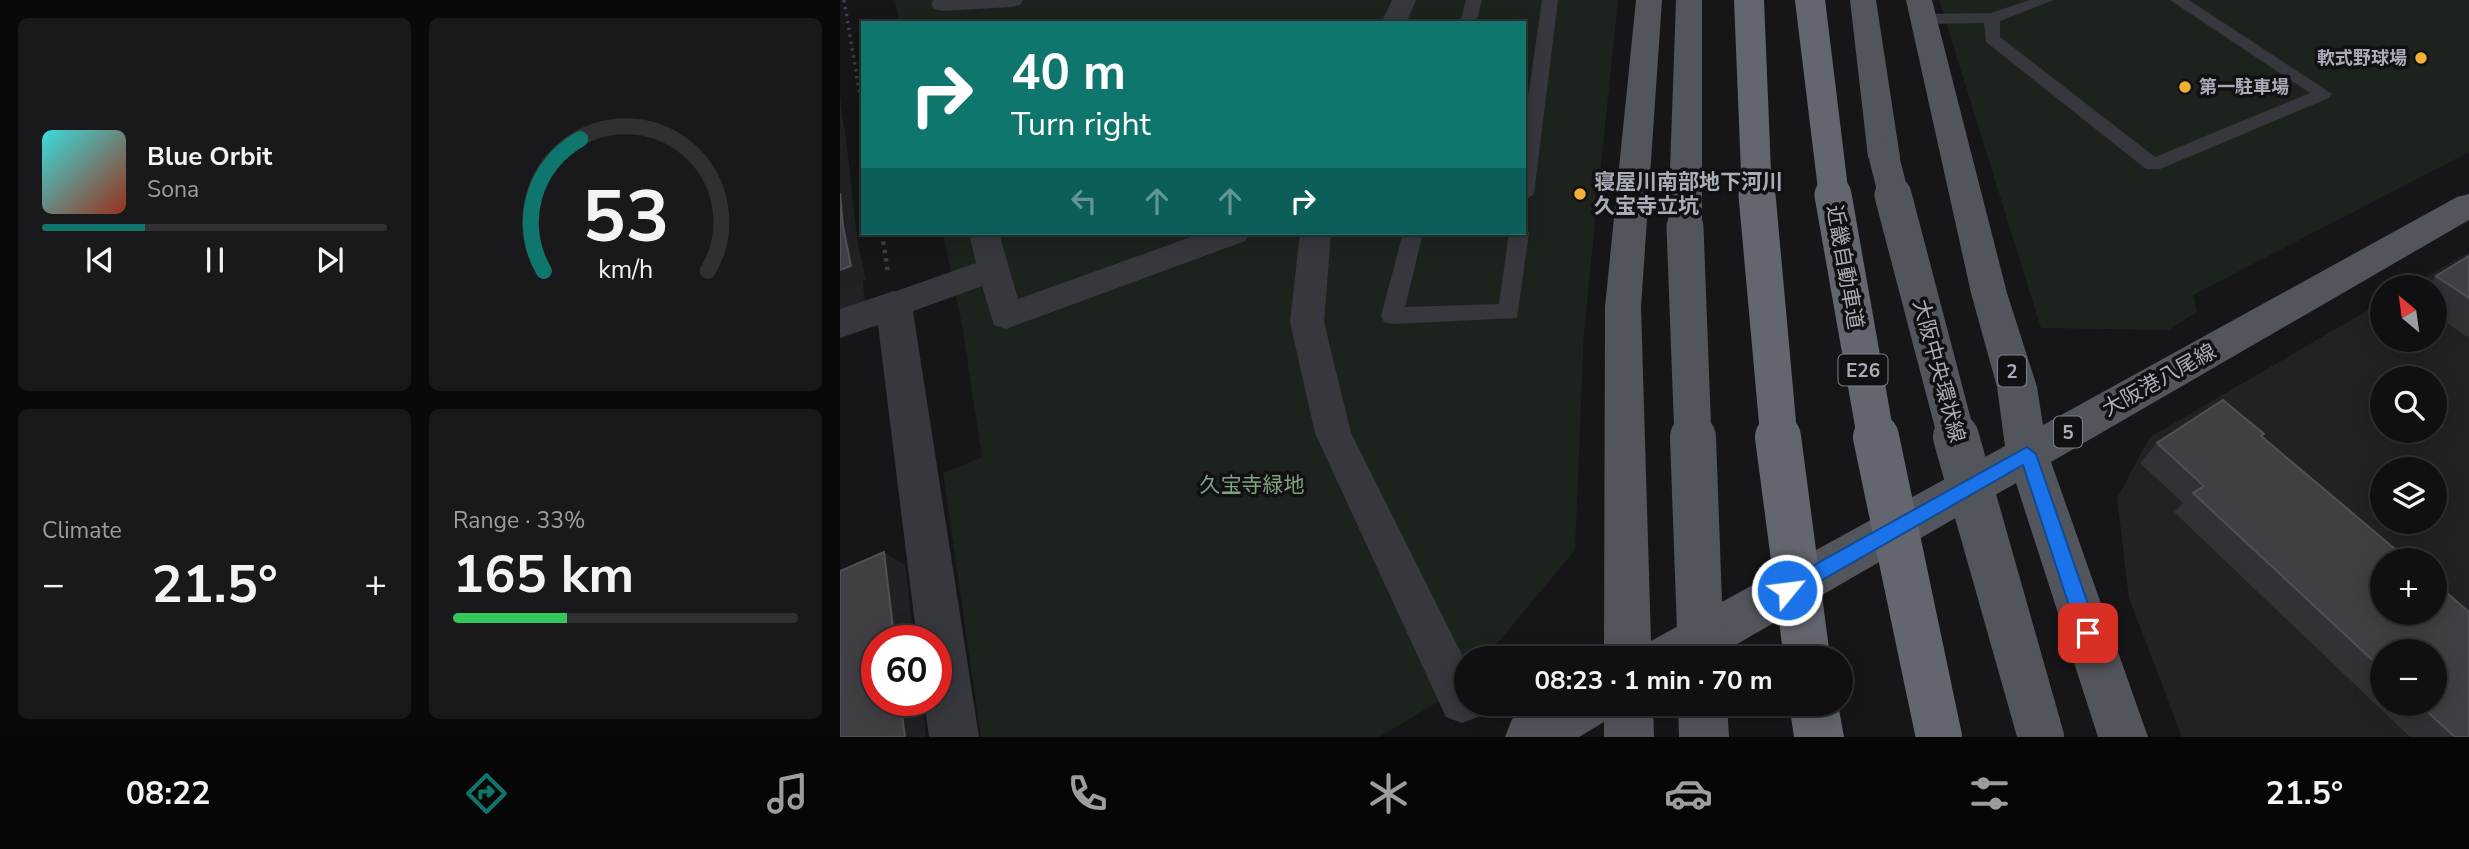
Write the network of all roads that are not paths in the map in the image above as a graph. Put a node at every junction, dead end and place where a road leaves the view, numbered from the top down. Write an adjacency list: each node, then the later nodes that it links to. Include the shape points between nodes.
1 (1011, 0): 13 (street)
2 (1404, 0): 16 (street)
3 (1474, 0): 17 (lane)
4 (1550, 0): 18 (lane)
5 (1649, 0): 29 (main road, via 1623,307)
6 (1689, 0): 31 (main road, bridge, via 1685,227)
7 (1749, 0): 32 (highway, bridge, via 1760,261)
8 (1810, 0): 43 (highway, 近畿自動車道 / E26, bridge, via 1840,253)
9 (1863, 0): 44 (main road, 大阪中央環状線, bridge, via 1884,157 1930,344)
10 (2017, 0): 12 (lane)
11 (2178, 0): 15 (lane, via 2323,94 2153,165 1992,39)
12 (2043, 1): 15 (lane)
13 (943, 9)
14 (1922, 10): 15 (lane); 28 (main road, 2, via 1989,293 2017,387)
15 (1992, 18)
16 (1393, 21)
17 (1469, 21)
18 (1526, 179)
19 (2469, 205): 28 (main road, 大阪港八尾線 / 5)
20 (985, 235): 25 (street)
21 (1229, 235): 25 (street, via 1006,316)
22 (1315, 235): 33 (street, via 1307,322 1333,433)
23 (1412, 235): 24 (lane, via 1392,316 1508,312)
24 (1519, 235)
25 (995, 268): 26 (street)
26 (894, 305): 27 (street); 38 (street)
27 (840, 324)
28 (2027, 454): 30 (main road, 大阪港八尾線 / 5); 45 (main road, 2)
29 (1628, 646)
30 (1688, 646)
31 (1701, 646)
32 (1805, 646)
33 (1454, 684)
34 (1567, 716): 39 (main road)
35 (1629, 716): 40 (main road)
36 (1703, 716): 41 (main road)
37 (1816, 716): 42 (highway)
38 (954, 737)
39 (1530, 737)
40 (1629, 737)
41 (1704, 737)
42 (1819, 737)
43 (1939, 737)
44 (2042, 737)
45 (2123, 737)

